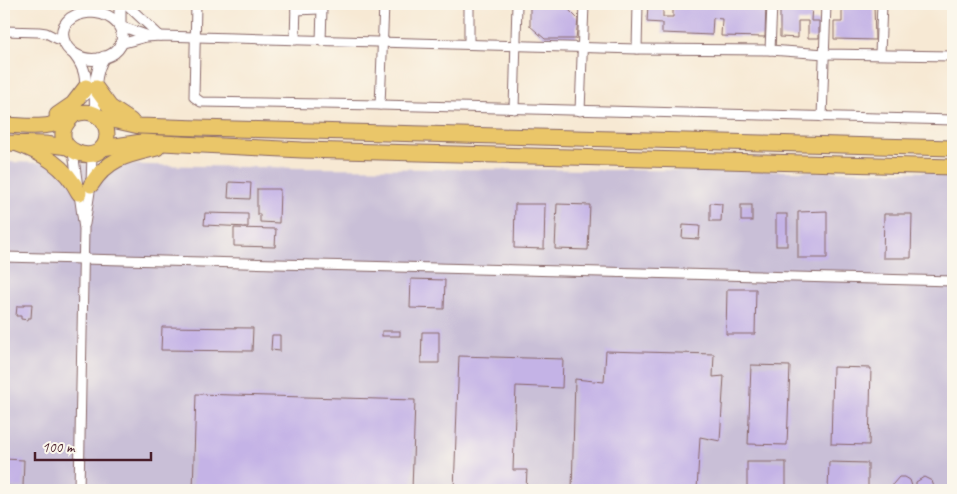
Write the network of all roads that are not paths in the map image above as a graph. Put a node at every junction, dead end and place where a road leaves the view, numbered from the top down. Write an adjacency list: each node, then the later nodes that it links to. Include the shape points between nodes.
1 (71, 4): 15 (street)
2 (120, 4): 16 (street)
3 (126, 4): 19 (street)
4 (196, 4): 20 (street)
5 (384, 4): 24 (street)
6 (469, 4): 26 (street)
7 (517, 4): 27 (street)
8 (584, 4): 28 (street)
9 (638, 4): 29 (street)
10 (772, 4): 30 (street)
11 (826, 4): 32 (street)
12 (882, 4): 33 (street)
13 (325, 6): 14 (street); 22 (street)
14 (296, 7): 21 (street)
15 (67, 21): 16 (street, via 83,12 96,12 111,17); 18 (street); 23 (street, via 62,33)
16 (120, 26): 19 (street); 25 (street)
17 (4, 31): 18 (street)
18 (46, 34): 23 (street)
19 (156, 36): 20 (street); 25 (street)
20 (195, 37): 21 (street); 37 (street, via 194,97 201,102)
21 (295, 40): 22 (street)
22 (321, 40): 24 (street)
23 (64, 42): 31 (street)
24 (383, 42): 26 (street); 37 (street)
25 (120, 44): 35 (street, via 113,53)
26 (469, 44): 27 (street)
27 (516, 45): 28 (street); 38 (street)
28 (582, 47): 29 (street); 39 (street)
29 (637, 49): 30 (street)
30 (770, 50): 32 (street)
31 (75, 54): 35 (street, via 90,59); 36 (street)
32 (825, 54): 33 (street); 42 (street)
33 (880, 54): 34 (street)
34 (953, 56)
35 (104, 57): 36 (street)
36 (91, 87): 40 (street); 41 (street); 45 (highway, via 62,112 46,120); 46 (highway, via 114,111)
37 (380, 105): 38 (street)
38 (514, 109): 39 (street)
39 (580, 111): 42 (street)
40 (76, 114): 41 (highway, via 88,112); 45 (highway, via 48,125); 50 (highway, via 64,130)
41 (97, 116): 46 (highway); 51 (highway, via 103,122 107,135)
42 (822, 117): 43 (street)
43 (953, 120)
44 (4, 125): 45 (highway)
45 (20, 125)
46 (138, 126): 49 (highway)
47 (9, 143): 50 (highway); 53 (highway, via 37,151)
48 (174, 145): 51 (highway, via 137,142); 52 (highway); 53 (highway, via 114,160)
49 (953, 148)
50 (71, 150): 51 (highway, via 86,155); 53 (street)
51 (97, 151): 53 (street)
52 (953, 167)
53 (85, 189): 54 (street); 54 (street)
54 (84, 229): 56 (street)
55 (4, 257): 56 (street)
56 (84, 260): 57 (street); 58 (street)
57 (953, 281)
58 (79, 490)

